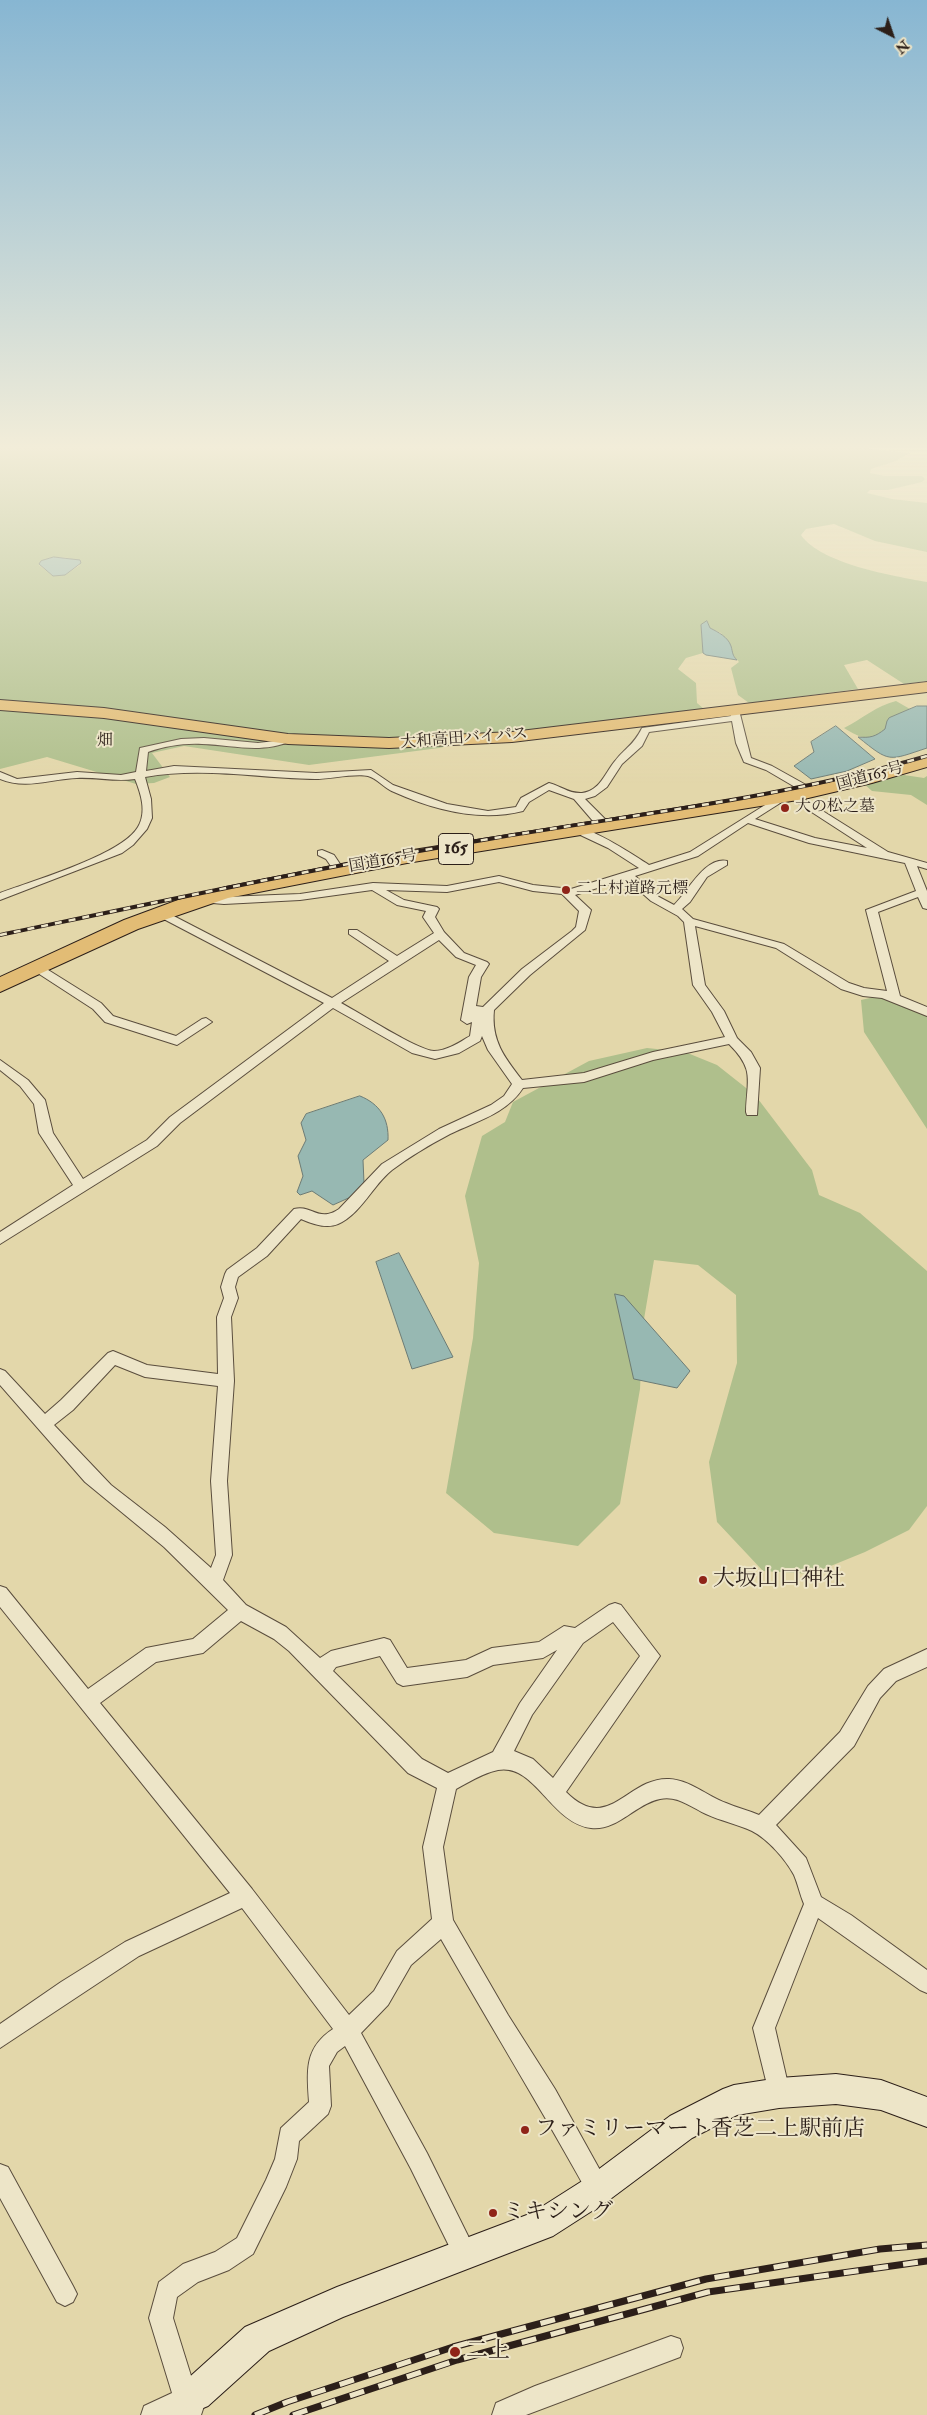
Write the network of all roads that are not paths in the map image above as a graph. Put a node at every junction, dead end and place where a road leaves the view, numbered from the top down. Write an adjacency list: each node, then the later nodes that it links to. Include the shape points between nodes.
1 (927, 687): 3 (highway, 大和高田バイパス)
2 (0, 705): 4 (highway, 大和高田バイパス, via 104,713)
3 (734, 714): 4 (highway, 大和高田バイパス, via 431,742); 8 (street, via 747,760 769,768); 9 (street, via 646,730 602,787)
4 (288, 739): 6 (street, via 277,745 241,746 182,741 156,746 143,750)
5 (927, 761): 8 (highway, 国道165号 / 165)
6 (140, 774): 7 (street, via 109,778 77,775); 9 (street, via 174,769 316,776 371,774 413,797 445,807 488,814 519,809 524,800 548,786 568,797); 25 (street, via 148,816 131,842)
7 (5, 782)
8 (795, 795): 10 (street); 11 (highway, 国道165号 / 165); 14 (street)
9 (578, 797): 11 (street)
10 (748, 820): 14 (street, via 813,841); 18 (street, via 694,854)
11 (603, 826): 12 (highway, 国道165号 / 165)
12 (578, 830): 18 (street, via 612,846); 19 (highway, 国道165号 / 165)
13 (322, 853): 19 (street, via 330,857)
14 (884, 854): 15 (street)
15 (909, 860): 17 (street); 24 (street)
16 (723, 863): 29 (street, via 703,876)
17 (927, 866)
18 (648, 869): 20 (street)
19 (339, 870): 26 (highway, 国道165号 / 165)
20 (629, 876): 23 (street); 29 (street, via 655,899)
21 (373, 886): 22 (street); 26 (street, via 300,897); 28 (street, via 401,903)
22 (447, 889): 23 (street, via 499,879); 28 (street)
23 (566, 892): 39 (street, via 585,910 581,928 526,972)
24 (922, 892): 27 (street); 37 (street, via 872,910)
25 (0, 897)
26 (203, 900): 30 (highway, 国道165号 / 165)
27 (927, 906)
28 (433, 909): 33 (street, via 429,916)
29 (675, 910): 31 (street)
30 (160, 912): 35 (highway, 国道165号 / 165); 38 (street)
31 (689, 921): 37 (street, via 780,946 845,986); 43 (street, via 699,985 718,1010)
32 (353, 932): 34 (street)
33 (440, 934): 34 (street); 41 (street, via 460,955 483,964 475,977)
34 (398, 962): 38 (street)
35 (37, 967): 36 (highway, 国道165号 / 165); 42 (street, via 97,1006 109,1019 177,1041)
36 (0, 985)
37 (895, 998): 40 (street)
38 (334, 1004): 39 (street, via 416,1050 435,1055 455,1050 476,1038 480,1008); 47 (street, via 235,1074 175,1120 152,1143)
39 (488, 1009): 45 (street, via 488,1032 494,1053)
40 (927, 1012)
41 (467, 1020)
42 (206, 1022)
43 (732, 1040): 45 (street, via 626,1063 585,1078); 46 (street, via 747,1055 754,1068)
44 (0, 1064): 47 (street, via 24,1083 40,1103 46,1134)
45 (519, 1084): 50 (street, via 509,1099 496,1108 444,1132 387,1167 334,1220 318,1220 299,1213 262,1252 232,1274 228,1286 231,1298 224,1317)
46 (752, 1112)
47 (81, 1186): 48 (street)
48 (0, 1239)
49 (0, 1375): 51 (street)
50 (226, 1381): 51 (street, via 145,1371 113,1356 67,1405); 52 (street, via 219,1482 224,1555)
51 (43, 1424): 52 (street, via 104,1489)
52 (214, 1581): 54 (street)
53 (0, 1594): 58 (street)
54 (240, 1611): 57 (street, via 280,1633); 58 (street, via 197,1647 152,1654)
55 (577, 1637): 57 (street, via 564,1634 542,1650 492,1657 467,1668 403,1677 384,1646 332,1660); 59 (street, via 526,1709); 61 (street, via 615,1610 651,1656)
56 (927, 1658): 62 (street, via 890,1675 874,1692 847,1739)
57 (321, 1670): 60 (street, via 415,1766)
58 (88, 1700): 63 (street)
59 (499, 1760): 60 (street); 61 (street, via 516,1761 540,1777)
60 (448, 1783): 65 (street, via 433,1847)
61 (554, 1793): 62 (street, via 566,1808 590,1818 608,1816 641,1797 674,1788 717,1810)
62 (762, 1825): 64 (street, via 800,1865)
63 (245, 1896): 67 (street); 68 (street, via 132,1949)
64 (814, 1904): 66 (street); 69 (street, via 764,2028)
65 (443, 1923): 67 (street, via 404,1958 381,1998); 72 (street, via 552,2105)
66 (927, 1983)
67 (348, 2030): 73 (street); 76 (street, via 329,2044 318,2064 320,2106 289,2136 286,2159 275,2187 245,2246 221,2262 191,2272 167,2290 160,2318 182,2387)
68 (0, 2037)
69 (779, 2093): 70 (street, via 854,2091 881,2095); 72 (street, via 734,2100 681,2127)
70 (927, 2112)
71 (0, 2175): 74 (street)
72 (598, 2189): 73 (street, via 542,2225)
73 (466, 2256): 76 (street, via 337,2303 257,2339)
74 (65, 2294)
75 (671, 2348): 78 (street, via 535,2398)
76 (193, 2404): 77 (street)
77 (153, 2415)
78 (504, 2415)

